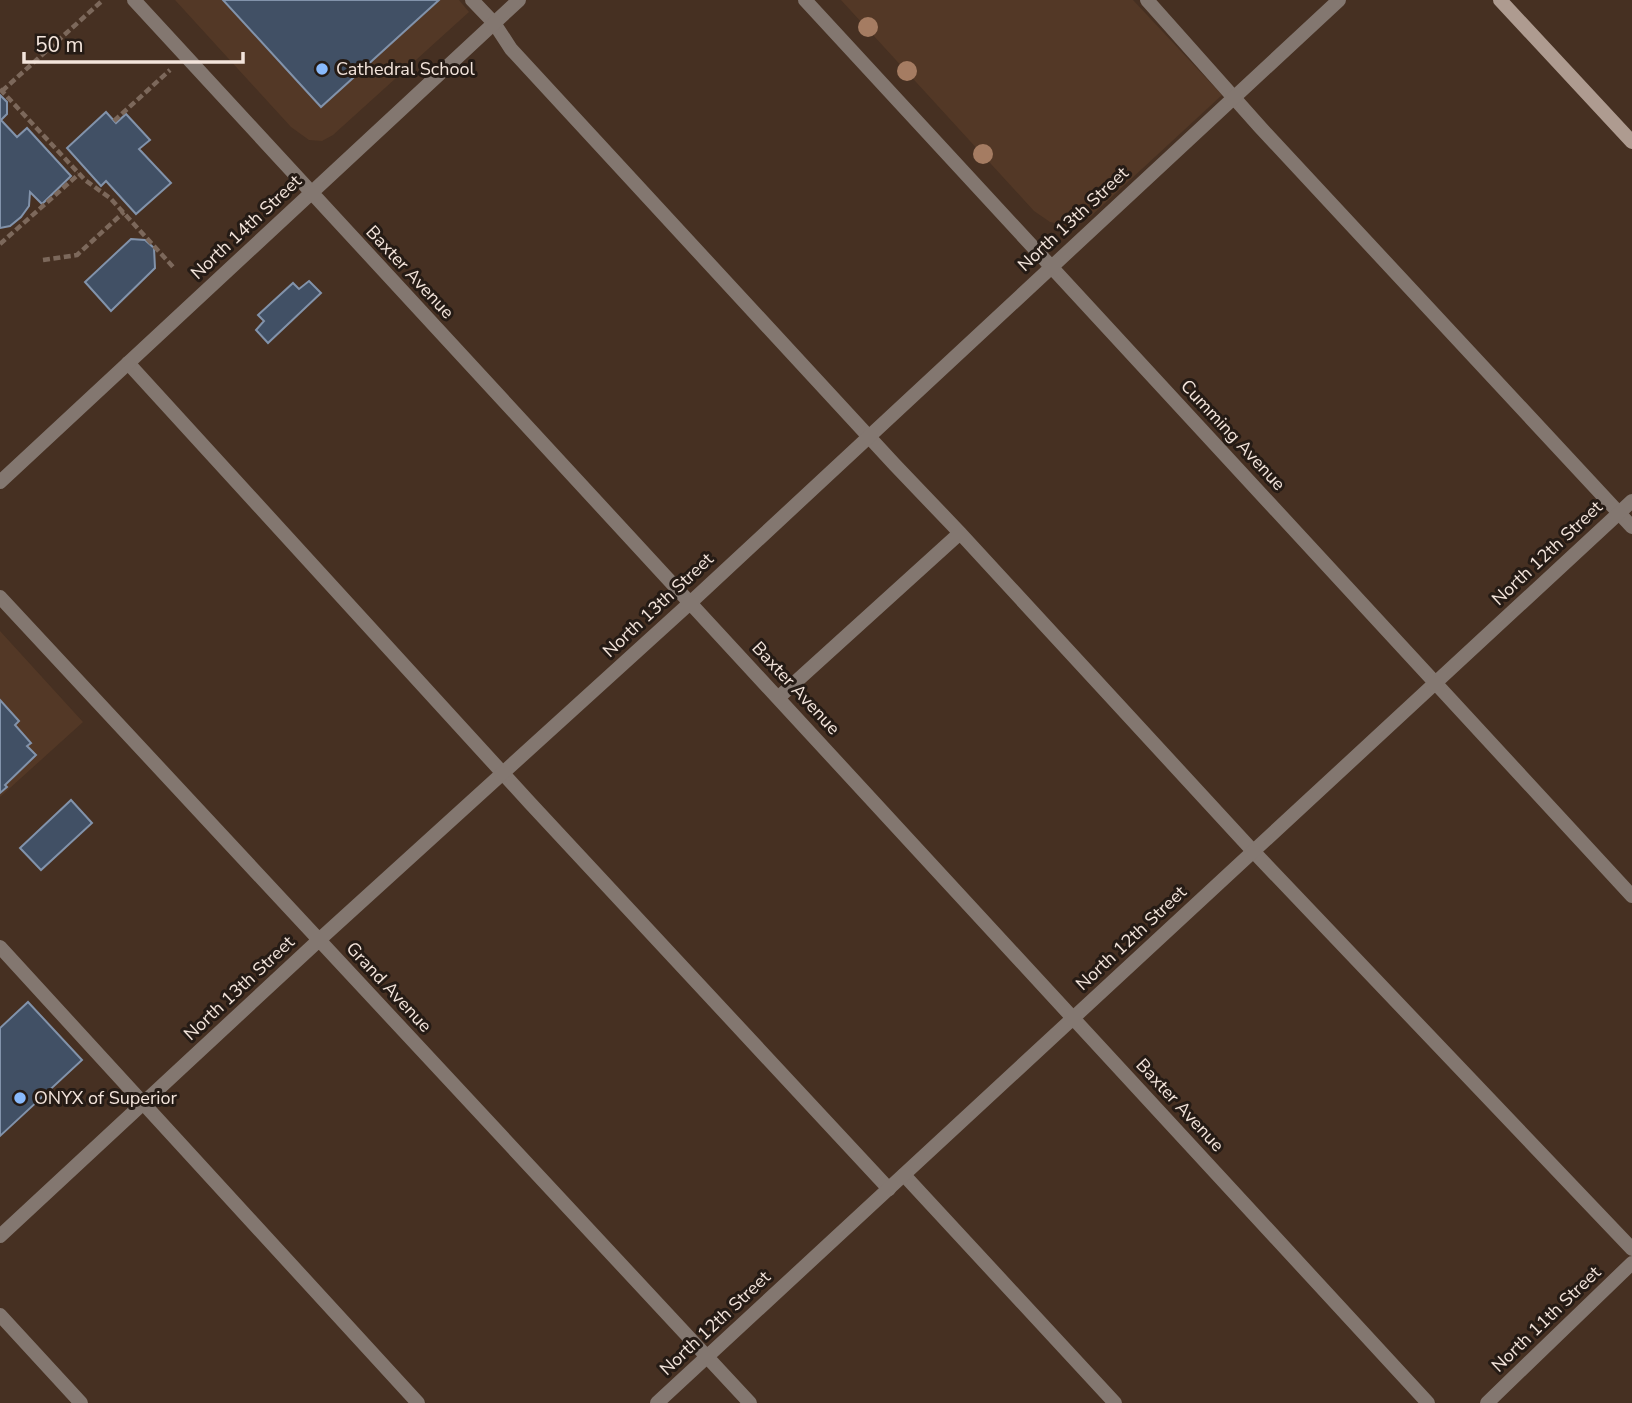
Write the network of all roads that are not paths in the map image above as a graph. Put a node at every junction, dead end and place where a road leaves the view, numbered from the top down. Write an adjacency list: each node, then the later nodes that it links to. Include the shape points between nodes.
1 (134, 0): 11 (street, Baxter Avenue)
2 (472, 0): 8 (street)
3 (519, 0): 8 (street, North 14th Street)
4 (806, 0): 12 (street, Cumming Avenue)
5 (1147, 0): 9 (street)
6 (1339, 0): 9 (street, North 13th Street)
7 (1500, 0): 10 (street)
8 (494, 23): 11 (street, North 14th Street); 14 (street, via 511,49)
9 (1234, 97): 12 (street, North 13th Street); 17 (street)
10 (1632, 142)
11 (311, 193): 13 (street, North 14th Street); 21 (street, Baxter Avenue)
12 (1051, 265): 14 (street, North 13th Street); 22 (street, Cumming Avenue)
13 (128, 363): 15 (street, North 14th Street); 24 (street)
14 (869, 436): 19 (street); 21 (street, North 13th Street)
15 (0, 482)
16 (1632, 501): 17 (street, North 12th Street)
17 (1619, 513): 18 (street); 22 (street, North 12th Street)
18 (1632, 527)
19 (960, 533): 23 (street); 25 (street)
20 (0, 597): 27 (street, Grand Avenue)
21 (690, 603): 23 (street, Baxter Avenue); 24 (street, North 13th Street)
22 (1434, 682): 25 (street, North 12th Street); 26 (street, Cumming Avenue)
23 (779, 697): 29 (street, Baxter Avenue)
24 (503, 773): 27 (street, North 13th Street); 32 (street)
25 (1252, 850): 29 (street, North 12th Street); 34 (street)
26 (1632, 896)
27 (319, 940): 30 (street, North 13th Street); 37 (street, Grand Avenue)
28 (0, 947): 30 (street)
29 (1074, 1018): 31 (street, North 12th Street); 43 (street, Baxter Avenue)
30 (142, 1104): 33 (street, North 13th Street); 39 (street)
31 (904, 1175): 32 (street, North 12th Street); 42 (street)
32 (889, 1189): 37 (street, North 12th Street)
33 (0, 1236)
34 (1632, 1249)
35 (1632, 1263): 44 (street, North 11th Street)
36 (0, 1315): 38 (street)
37 (707, 1356): 40 (street, North 12th Street); 41 (street, Grand Avenue)
38 (81, 1403)
39 (418, 1403)
40 (657, 1403)
41 (750, 1403)
42 (1115, 1403)
43 (1428, 1403)
44 (1487, 1403)

